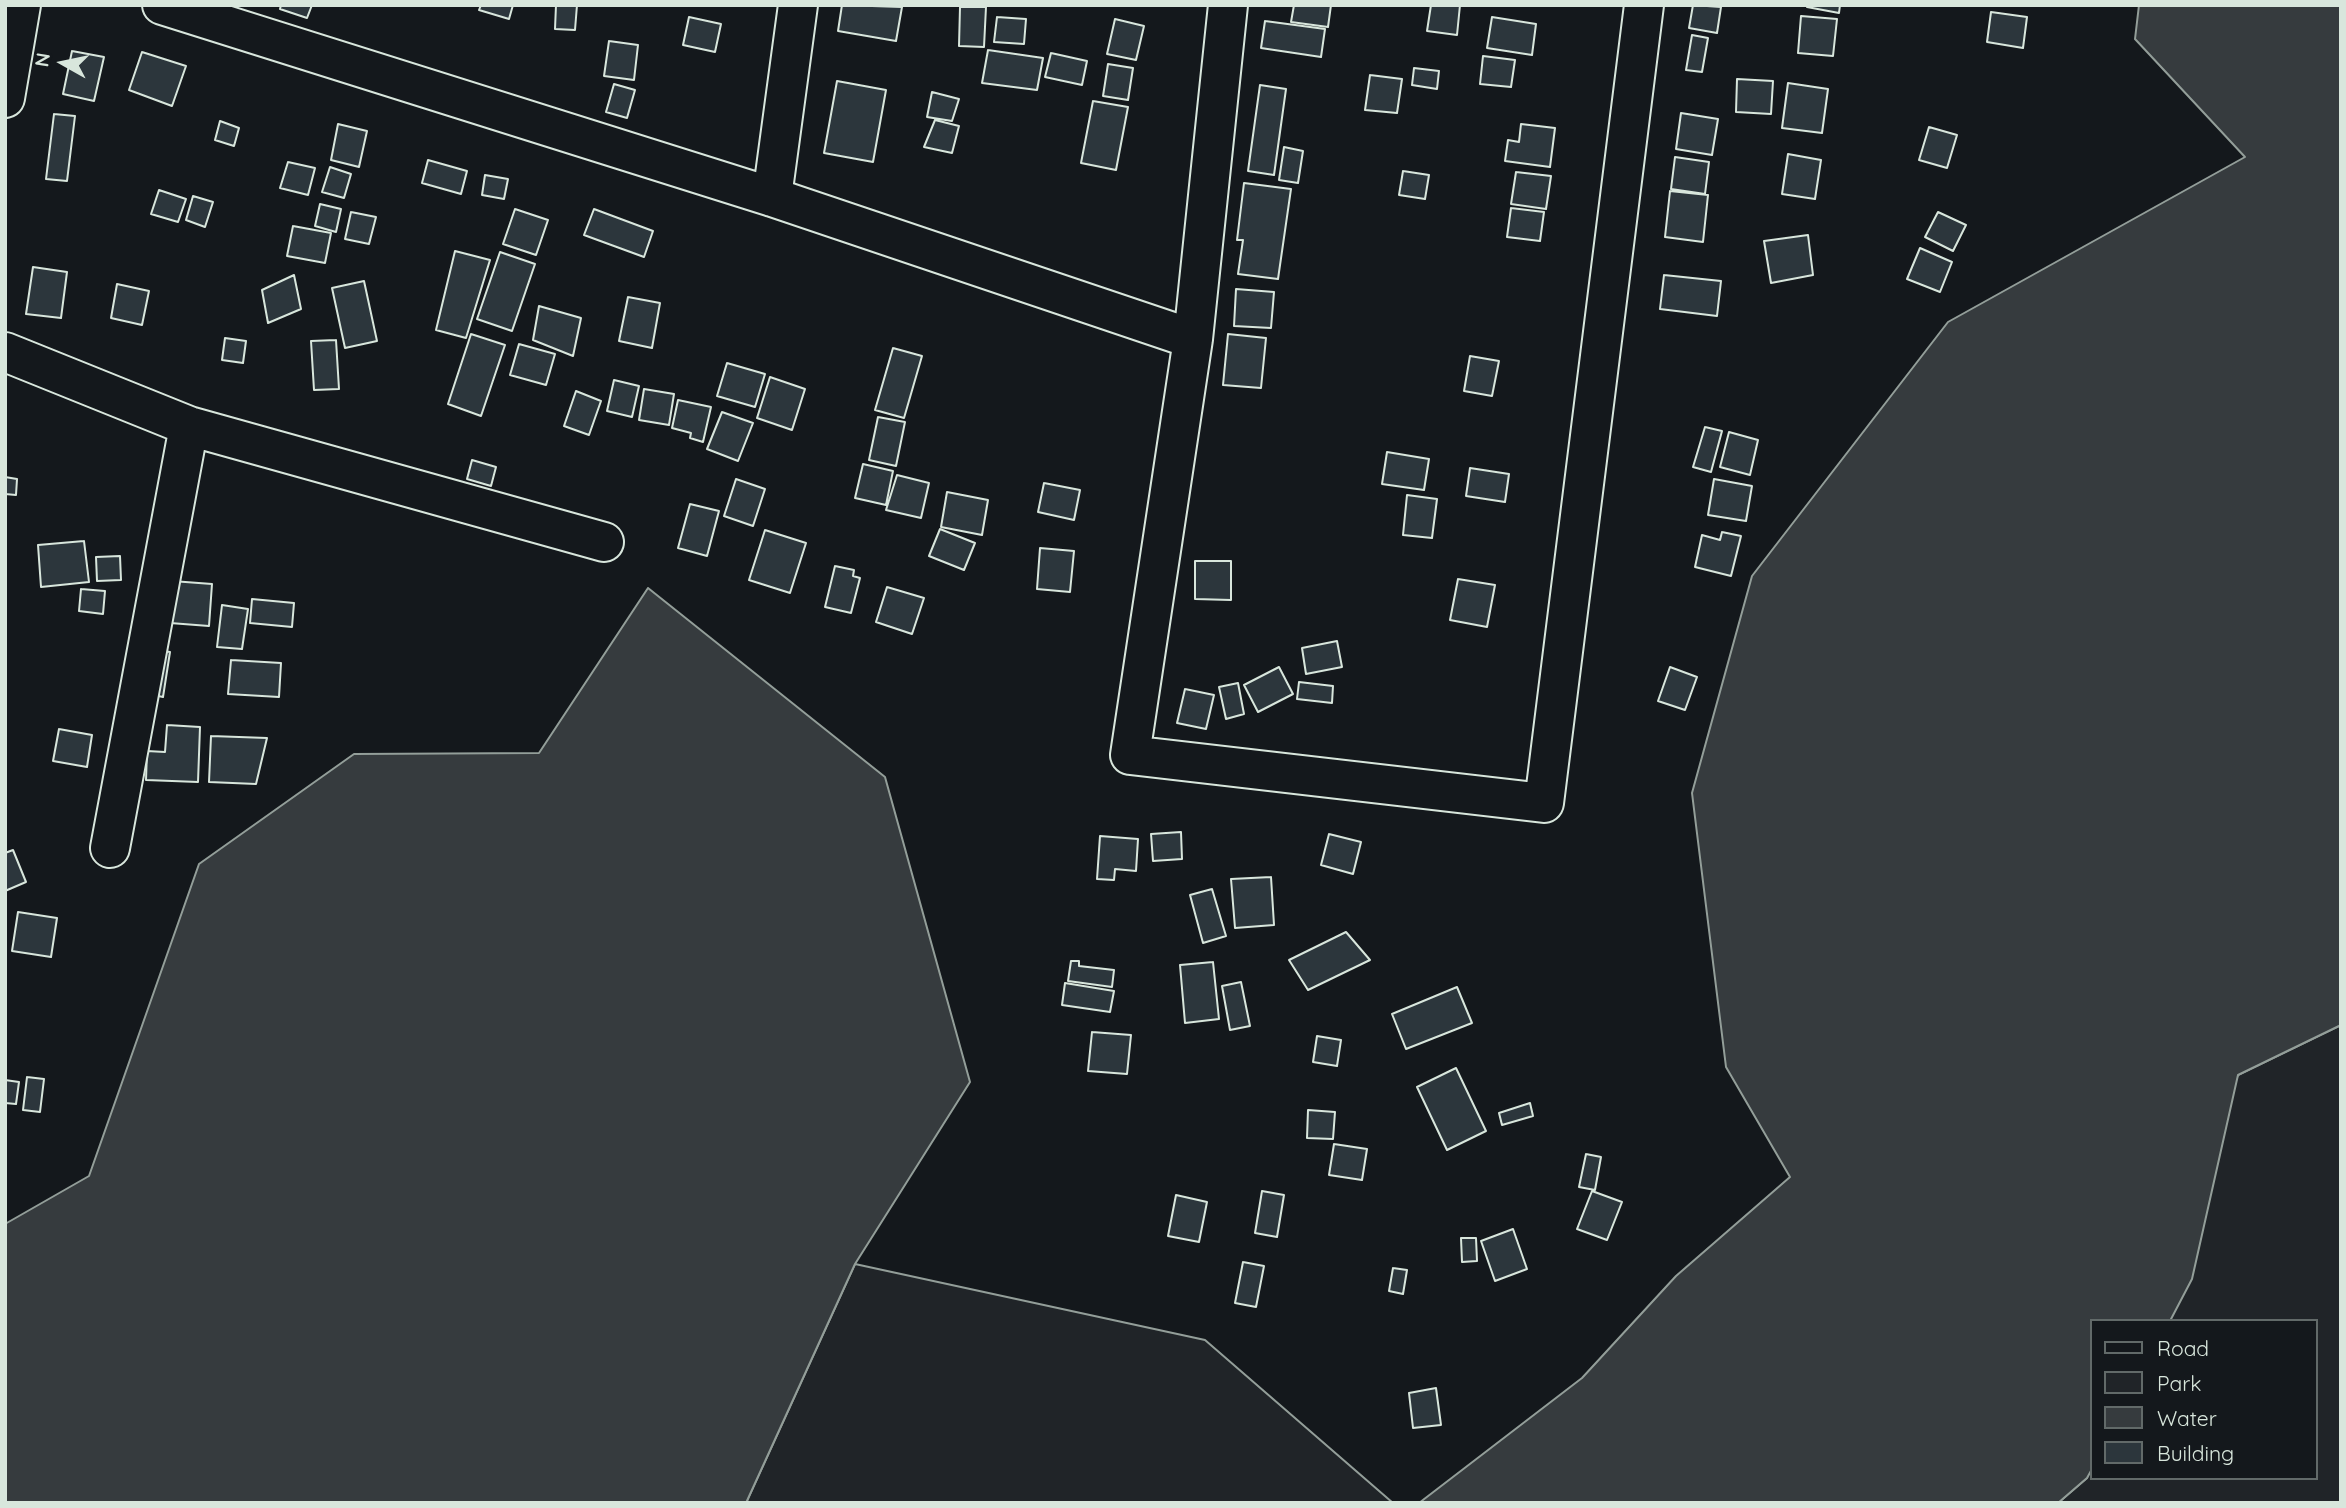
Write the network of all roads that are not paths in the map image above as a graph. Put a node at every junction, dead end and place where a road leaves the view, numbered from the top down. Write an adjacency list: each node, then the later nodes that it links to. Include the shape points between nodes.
1 (20, 5): 6 (street)
2 (162, 5): 7 (street)
3 (798, 5): 7 (street)
4 (1228, 5): 8 (street)
5 (1644, 5): 8 (street, via 1545,803 1130,755)
6 (5, 98)
7 (772, 197): 8 (street)
8 (1194, 338)
9 (5, 352): 10 (street)
10 (189, 426): 11 (street); 12 (street)
11 (604, 542)
12 (110, 848)

